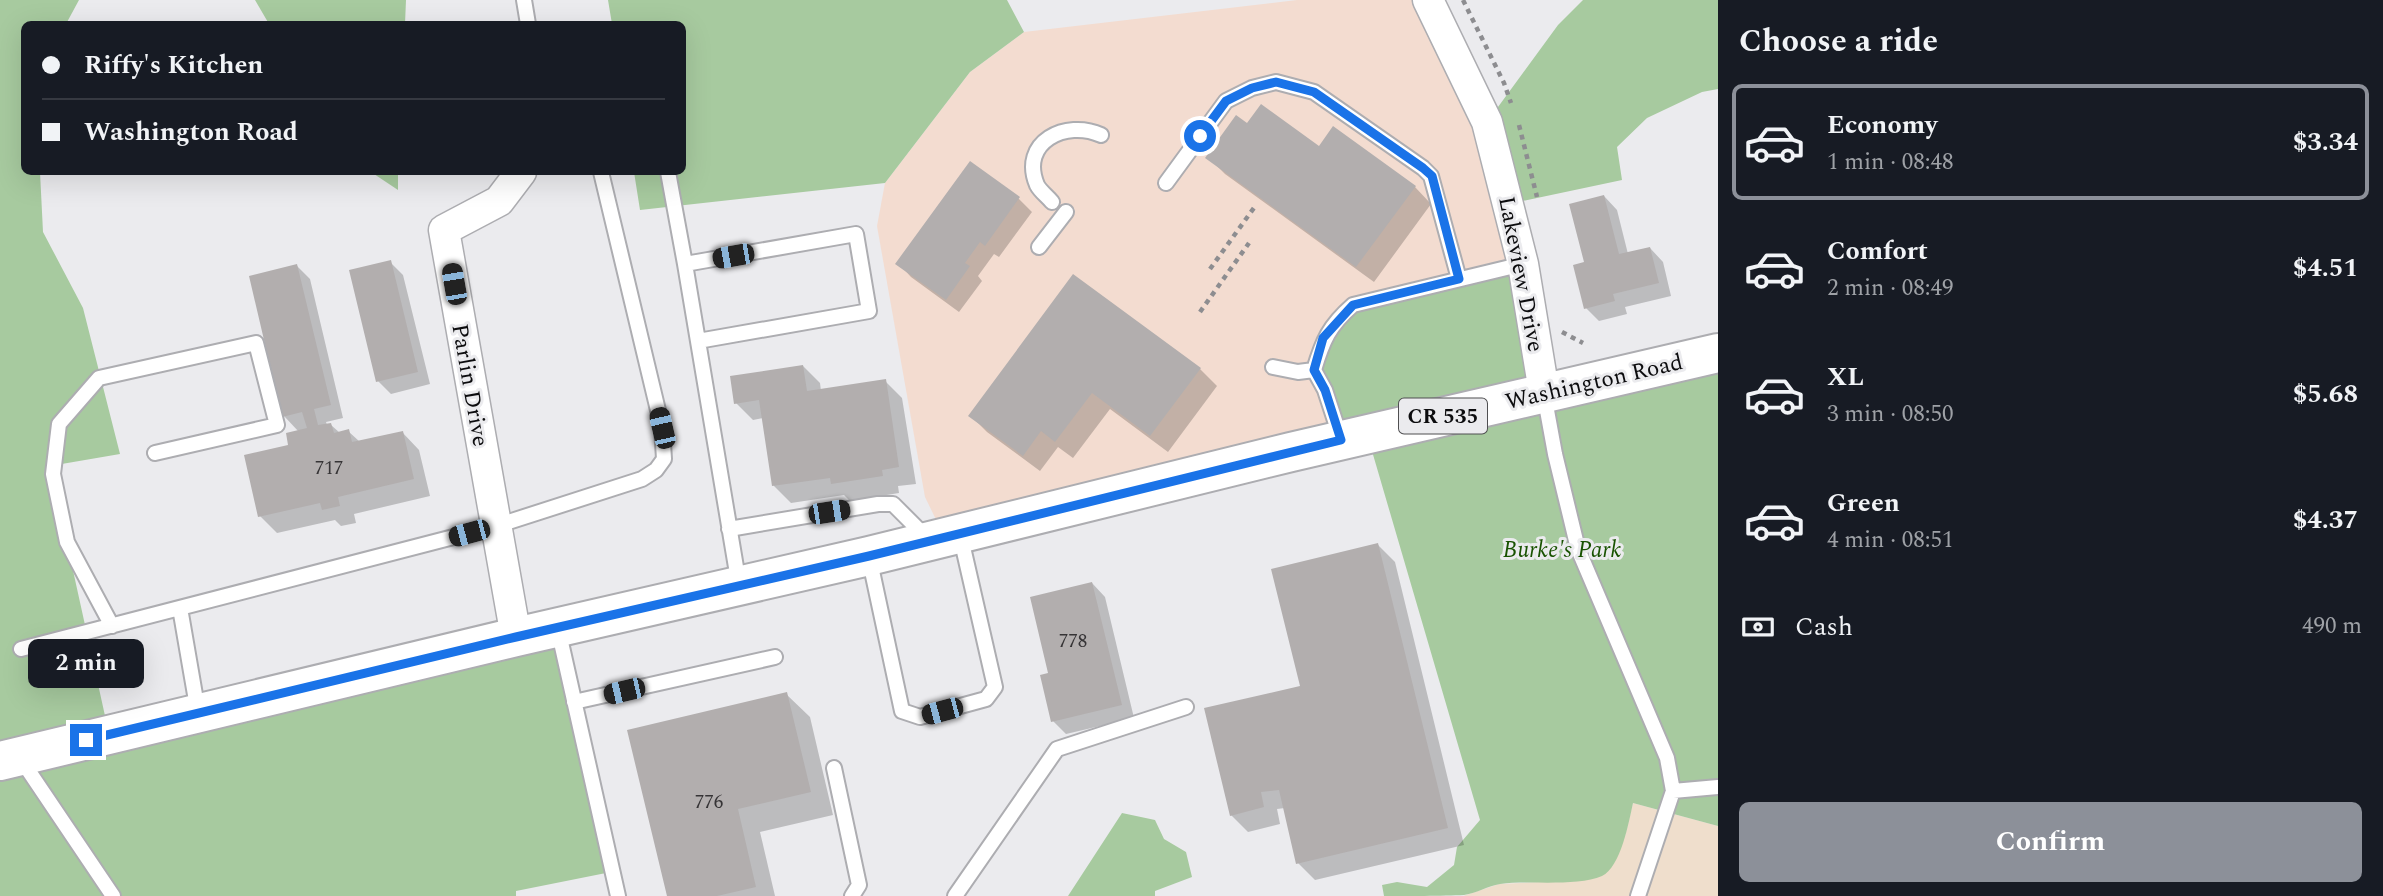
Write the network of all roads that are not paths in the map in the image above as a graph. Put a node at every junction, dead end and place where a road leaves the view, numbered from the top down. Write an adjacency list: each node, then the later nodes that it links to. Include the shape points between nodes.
1 (524, 0): 3 (lane)
2 (1428, 0): 13 (street, Lakeview Drive, via 1487,122)
3 (528, 21)
4 (1101, 135): 9 (lane, via 1088,129 1068,129 1046,139 1036,158 1035,177 1038,188)
5 (518, 175): 22 (street, Parlin Drive, via 499,201 444,230)
6 (602, 175): 22 (lane, via 662,428 664,459 642,480)
7 (669, 175): 12 (lane)
8 (1166, 183): 14 (lane, via 1226,101 1276,82 1314,92 1432,176)
9 (1052, 202)
10 (1066, 212): 11 (lane)
11 (1039, 247)
12 (685, 264): 15 (lane); 15 (lane, via 856,234 870,311)
13 (1523, 264): 14 (lane); 19 (street, Lakeview Drive)
14 (1459, 279): 18 (lane, via 1353,305 1323,338)
15 (698, 341): 23 (lane)
16 (1718, 353): 19 (main road, Washington Road / CR 535)
17 (1273, 367): 18 (lane)
18 (1314, 370): 20 (lane)
19 (1544, 392): 20 (main road, Washington Road / CR 535); 39 (lane, Lakeview Drive, via 1578,549 1667,758)
20 (1341, 440): 24 (main road, Washington Road / CR 535)
21 (155, 453): 28 (lane, via 277,425 256,343 99,378 59,424 53,474 67,541)
22 (496, 526): 27 (lane); 30 (street, Parlin Drive)
23 (729, 529): 24 (lane, via 893,504); 26 (lane)
24 (945, 536): 25 (main road, Washington Road / CR 535); 25 (lane, via 995,687 986,699 920,717 902,711)
25 (869, 556): 26 (main road, Washington Road / CR 535)
26 (739, 585): 29 (main road, Washington Road / CR 535)
27 (180, 608): 28 (lane); 35 (lane)
28 (112, 626): 31 (lane)
29 (557, 628): 30 (main road, Washington Road / CR 535); 33 (lane)
30 (516, 637): 35 (main road, Washington Road / CR 535)
31 (21, 649)
32 (775, 657): 33 (lane)
33 (573, 702): 41 (lane)
34 (1186, 707): 43 (lane, via 1057,749)
35 (199, 713): 36 (main road, Washington Road / CR 535)
36 (10, 759): 40 (lane)
37 (834, 768): 42 (lane, via 859,885)
38 (1718, 787): 39 (lane)
39 (1673, 791): 44 (lane)
40 (113, 896)
41 (618, 896)
42 (852, 896)
43 (955, 896)
44 (1638, 896)

